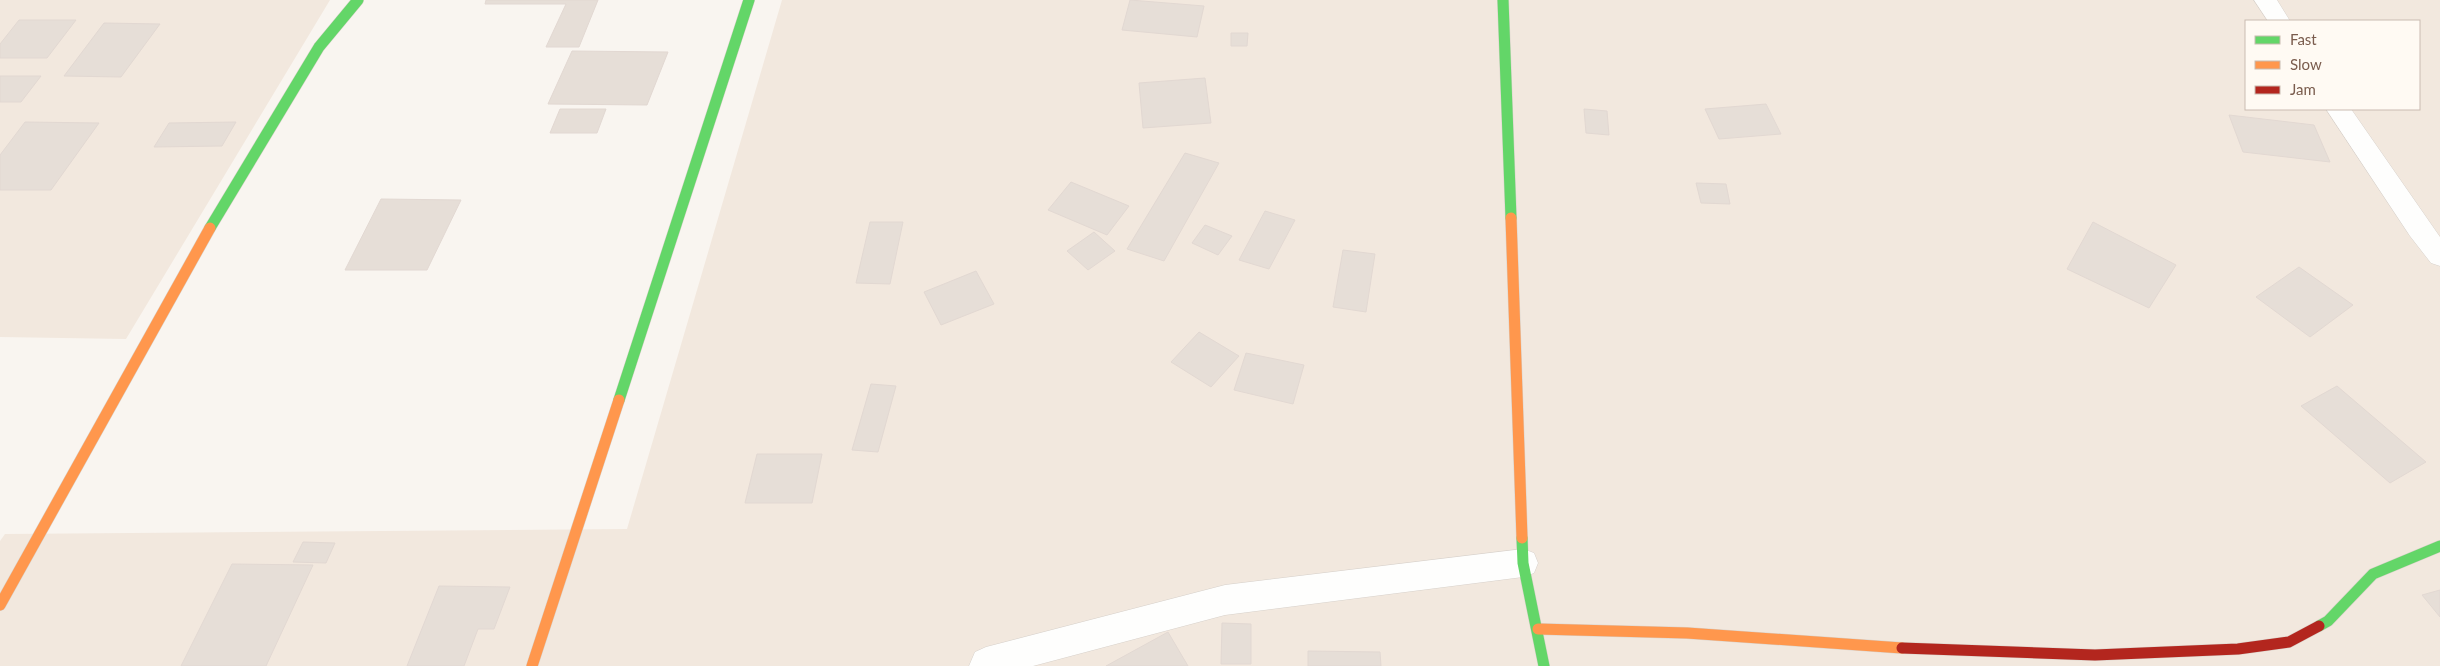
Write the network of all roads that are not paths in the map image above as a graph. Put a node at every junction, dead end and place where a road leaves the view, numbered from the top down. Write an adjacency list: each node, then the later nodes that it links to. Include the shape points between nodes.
1 (358, 0): 10 (street, via 319,47 198,249)
2 (749, 0): 12 (street)
3 (1503, 0): 9 (street)
4 (2265, 0): 5 (street)
5 (2278, 20)
6 (2339, 110): 7 (street)
7 (2440, 256)
8 (2440, 546): 11 (street, via 2373,574 2328,621 2289,642 2238,649 2095,656 1901,648 1687,633)
9 (1523, 563): 11 (street); 13 (street, via 1225,600 986,663)
10 (0, 604)
11 (1538, 629): 14 (street)
12 (532, 666)
13 (985, 666)
14 (1544, 666)

